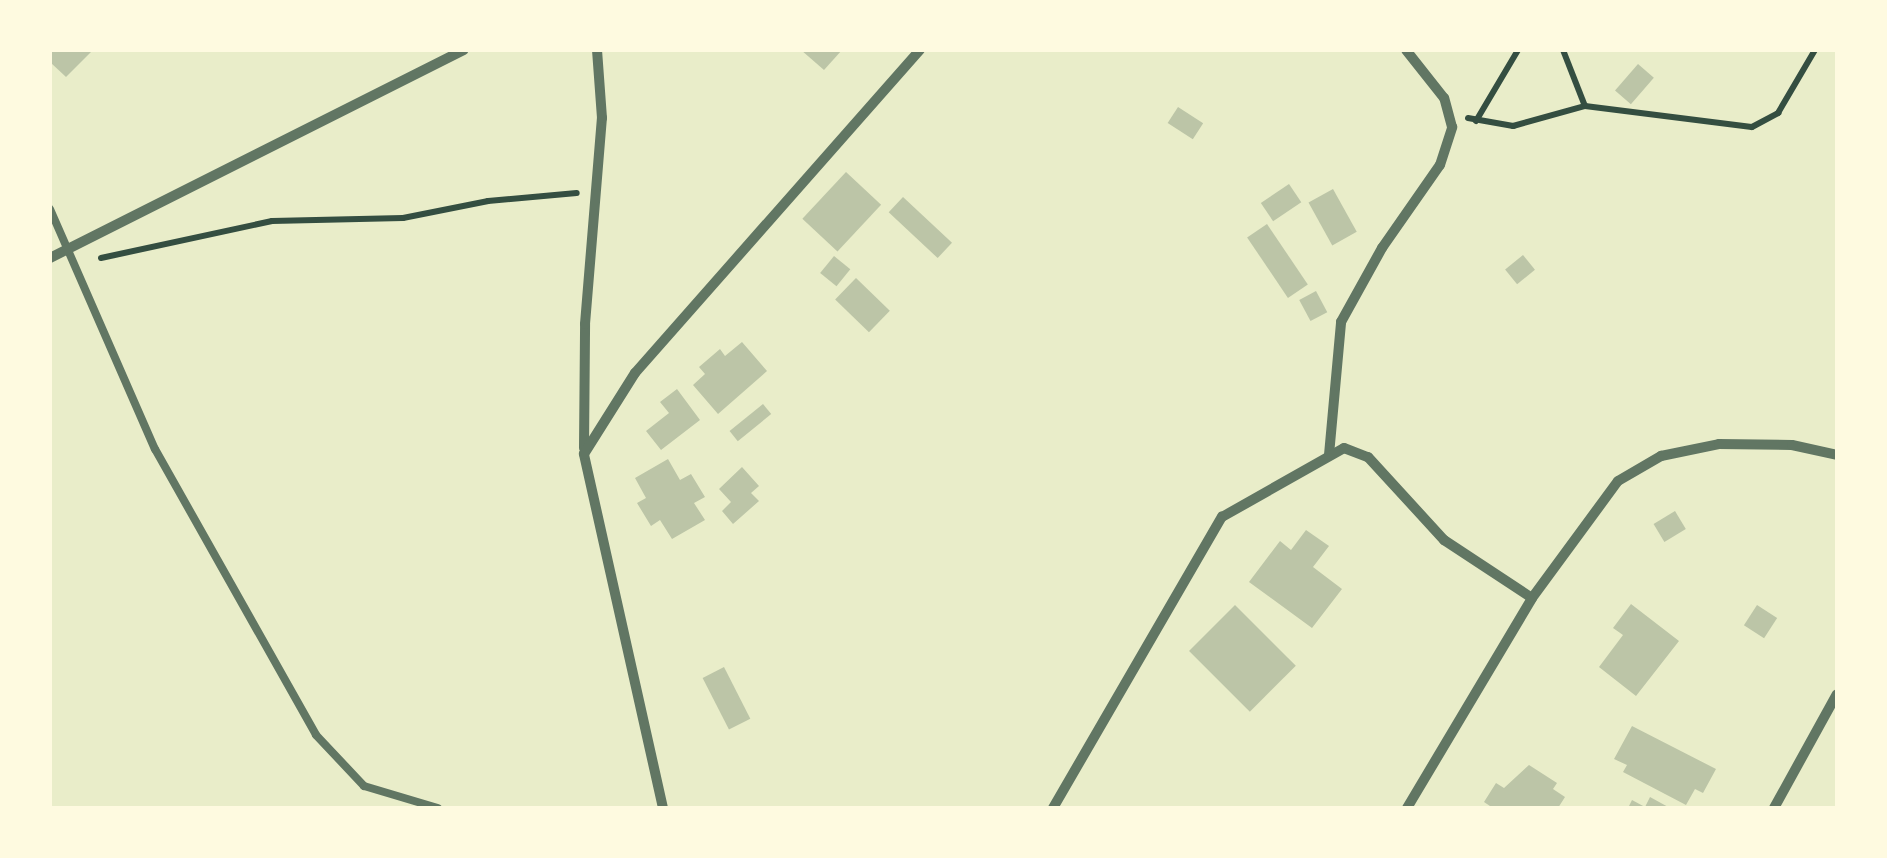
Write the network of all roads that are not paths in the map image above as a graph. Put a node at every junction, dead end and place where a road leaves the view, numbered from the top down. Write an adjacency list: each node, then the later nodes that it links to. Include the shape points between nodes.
1 (464, 50): 6 (street)
2 (598, 50): 8 (street)
3 (920, 50): 8 (street, via 635,373)
4 (1406, 50): 9 (street, via 1452,112 1440,165 1341,322)
5 (50, 209): 6 (lane)
6 (69, 249): 7 (street); 13 (lane, via 155,449 316,735 350,777)
7 (50, 258)
8 (584, 454): 14 (street)
9 (1329, 454): 11 (street, via 1354,448 1368,457 1444,540); 15 (street, via 1222,517)
10 (1837, 455): 11 (street, via 1792,445 1719,444 1662,456 1618,481)
11 (1532, 598): 16 (street)
12 (1837, 694): 17 (street)
13 (438, 808)
14 (664, 808)
15 (1053, 808)
16 (1407, 808)
17 (1774, 808)

